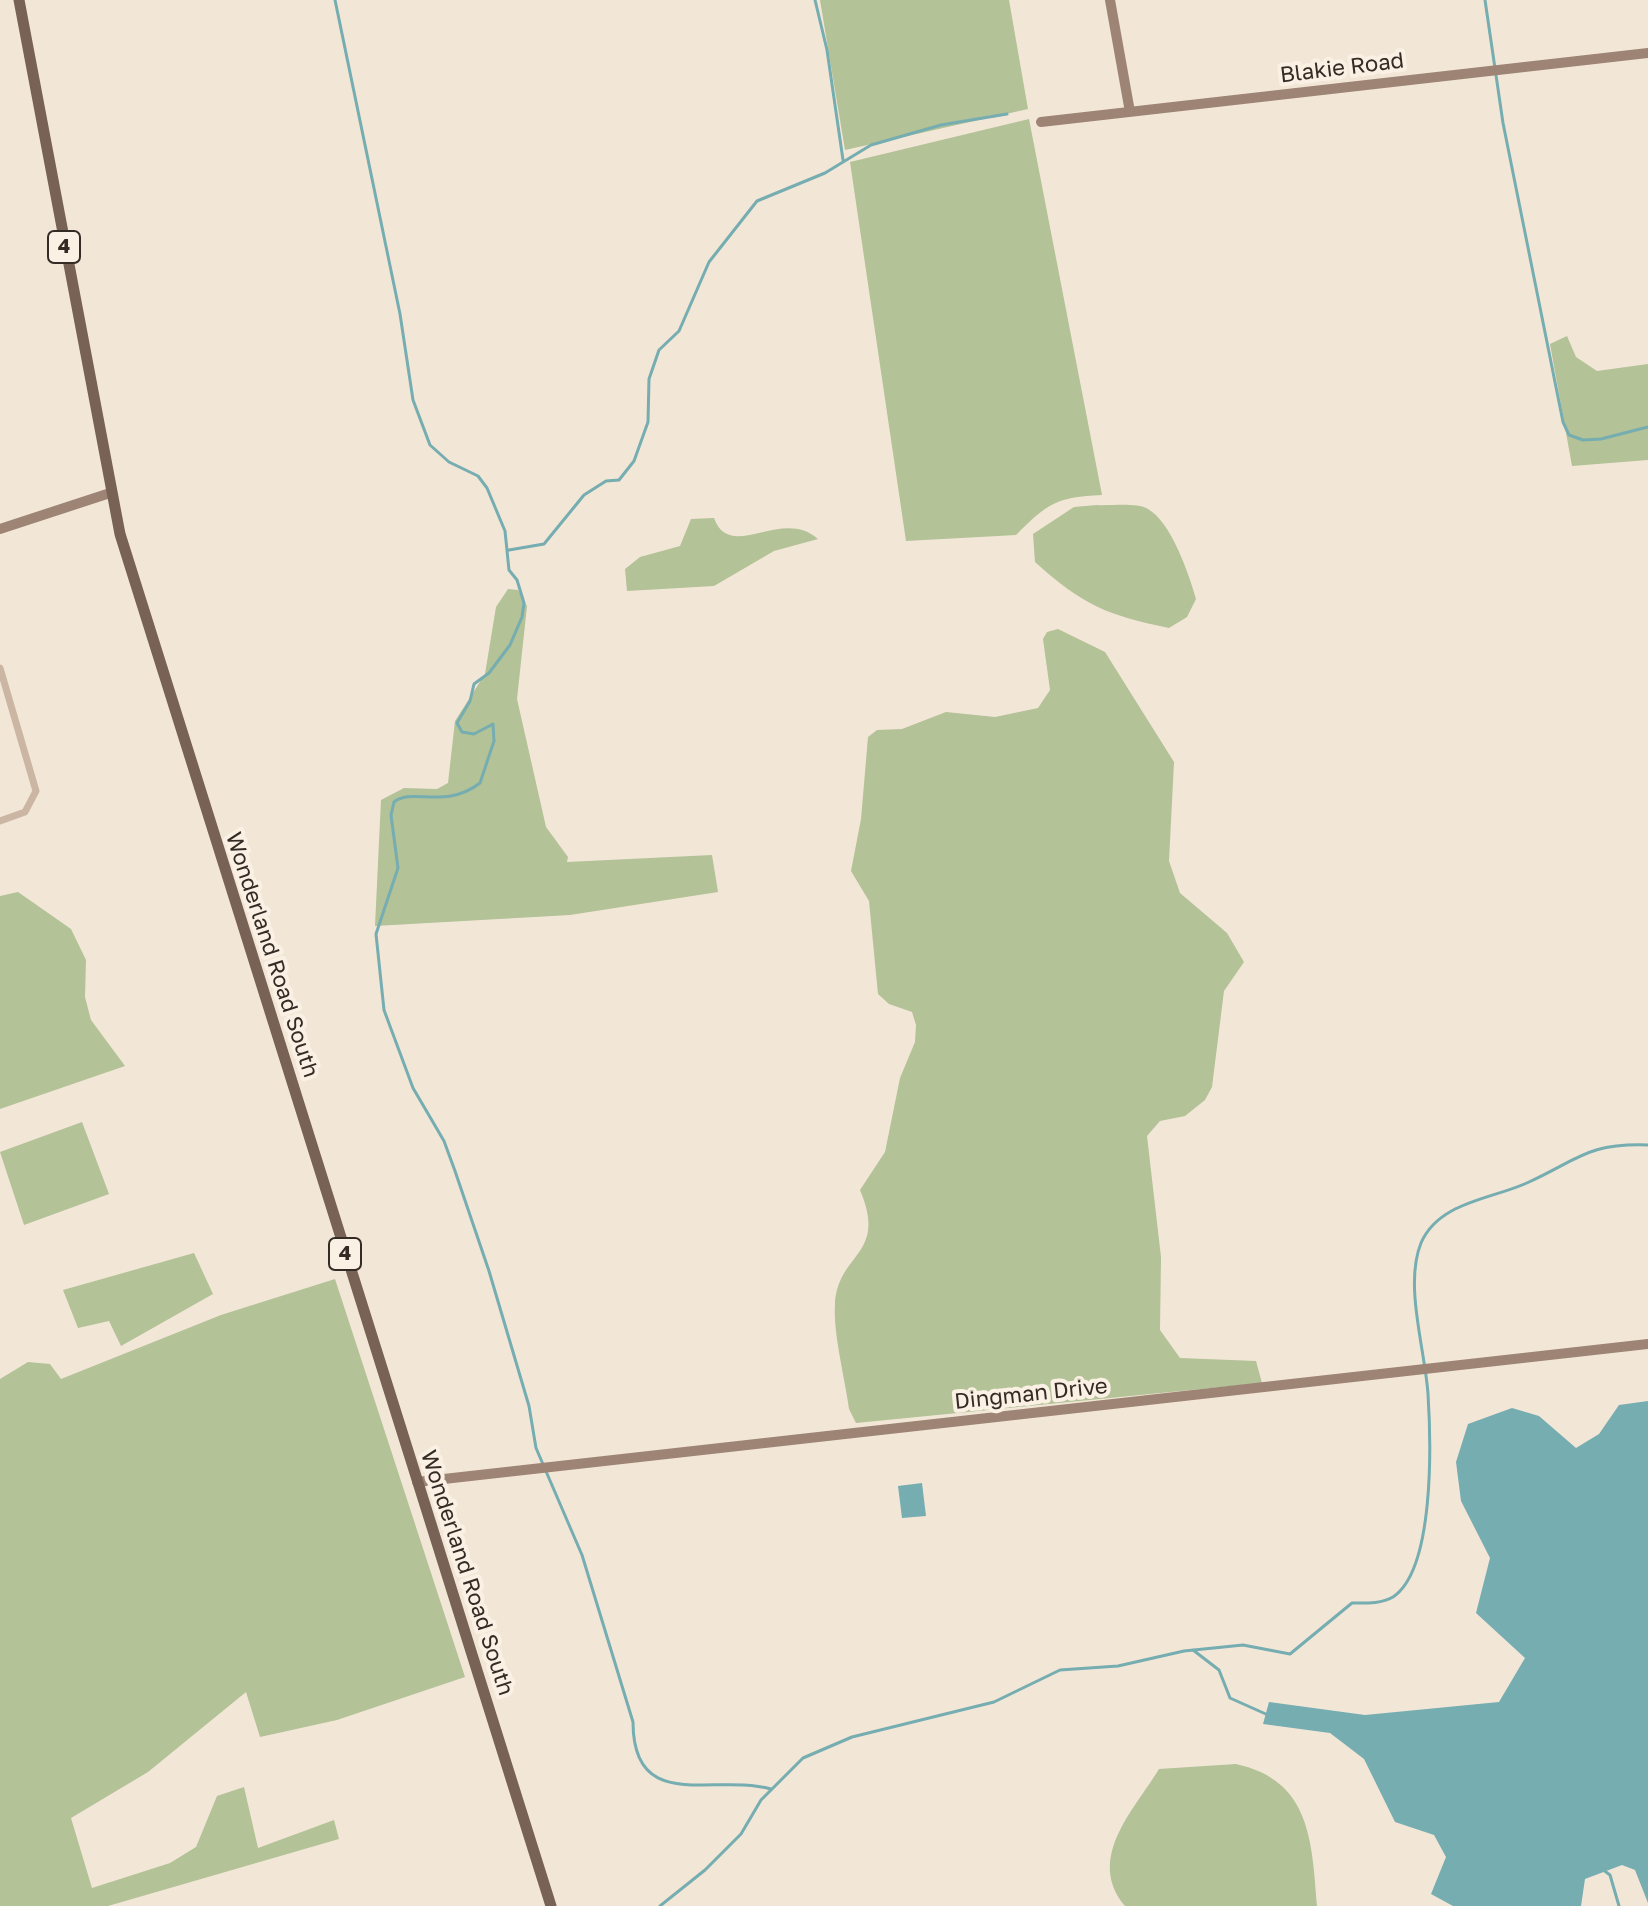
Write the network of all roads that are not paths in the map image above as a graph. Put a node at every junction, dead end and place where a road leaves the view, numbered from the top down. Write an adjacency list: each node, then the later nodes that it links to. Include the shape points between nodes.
1 (19, 0): 6 (main road, Wonderland Road South / 4)
2 (1110, 0): 4 (street)
3 (1648, 53): 4 (street, Blakie Road)
4 (1130, 112): 5 (street, Blakie Road)
5 (1041, 122)
6 (110, 493): 7 (street); 11 (main road, Wonderland Road South / 4)
7 (0, 529)
8 (0, 668): 9 (street, via 36,791 25,812)
9 (0, 821)
10 (1648, 1344): 11 (street, Dingman Drive)
11 (417, 1482): 12 (main road, Wonderland Road South / 4)
12 (551, 1906)

